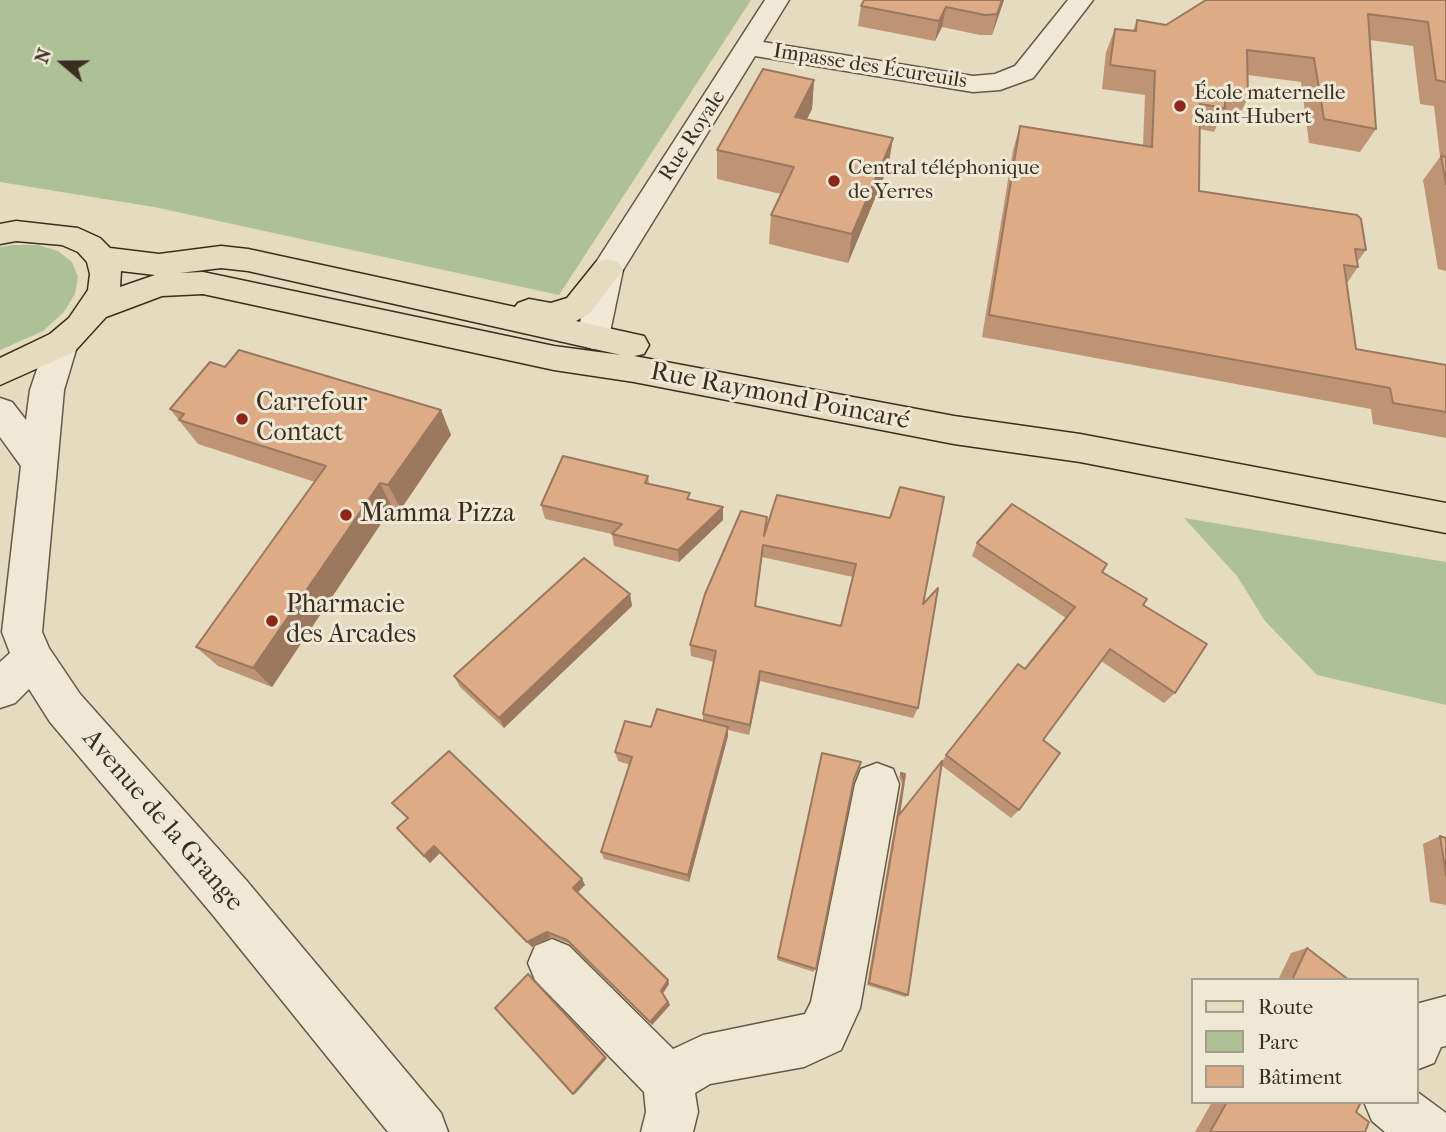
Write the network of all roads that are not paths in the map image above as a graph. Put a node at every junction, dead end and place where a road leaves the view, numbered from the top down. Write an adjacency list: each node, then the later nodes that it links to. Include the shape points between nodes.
1 (777, 0): 3 (street, Rue Royale)
2 (1081, 0): 3 (street, Impasse des Écureuils, via 1024,72 1000,82 974,84)
3 (748, 47): 6 (street, Rue Royale)
4 (0, 234): 5 (main road, via 68,235 89,245)
5 (101, 258): 7 (main road, Rue Raymond Poincaré, via 159,265 221,257); 8 (main road, via 105,282)
6 (607, 270): 7 (main road, Rue Raymond Poincaré, via 578,306 551,315 433,292); 9 (street)
7 (396, 294): 9 (main road, Rue Raymond Poincaré)
8 (95, 309): 10 (main road, Rue Raymond Poincaré, via 159,285 203,284); 11 (main road)
9 (593, 337): 10 (main road, Rue Raymond Poincaré, via 564,344 517,334); 14 (main road, Rue Raymond Poincaré, via 979,418)
10 (481, 341): 14 (main road, Rue Raymond Poincaré, via 954,430)
11 (62, 343): 12 (main road); 15 (street, Avenue de la Grange, via 47,390)
12 (0, 372)
13 (0, 411): 15 (street)
14 (1080, 448): 16 (main road, Rue Raymond Poincaré)
15 (41, 466): 17 (street, Avenue de la Grange, via 22,632)
16 (1446, 519)
17 (33, 659): 18 (street); 24 (street, Avenue de la Grange, via 65,708 229,897)
18 (0, 689)
19 (877, 784): 23 (street, via 835,1008 823,1032 804,1042 703,1060)
20 (552, 963): 23 (street)
21 (1446, 1021): 22 (street, via 1425,1025)
22 (1418, 1041)
23 (668, 1080): 25 (street, via 672,1112)
24 (422, 1132)
25 (667, 1132)

